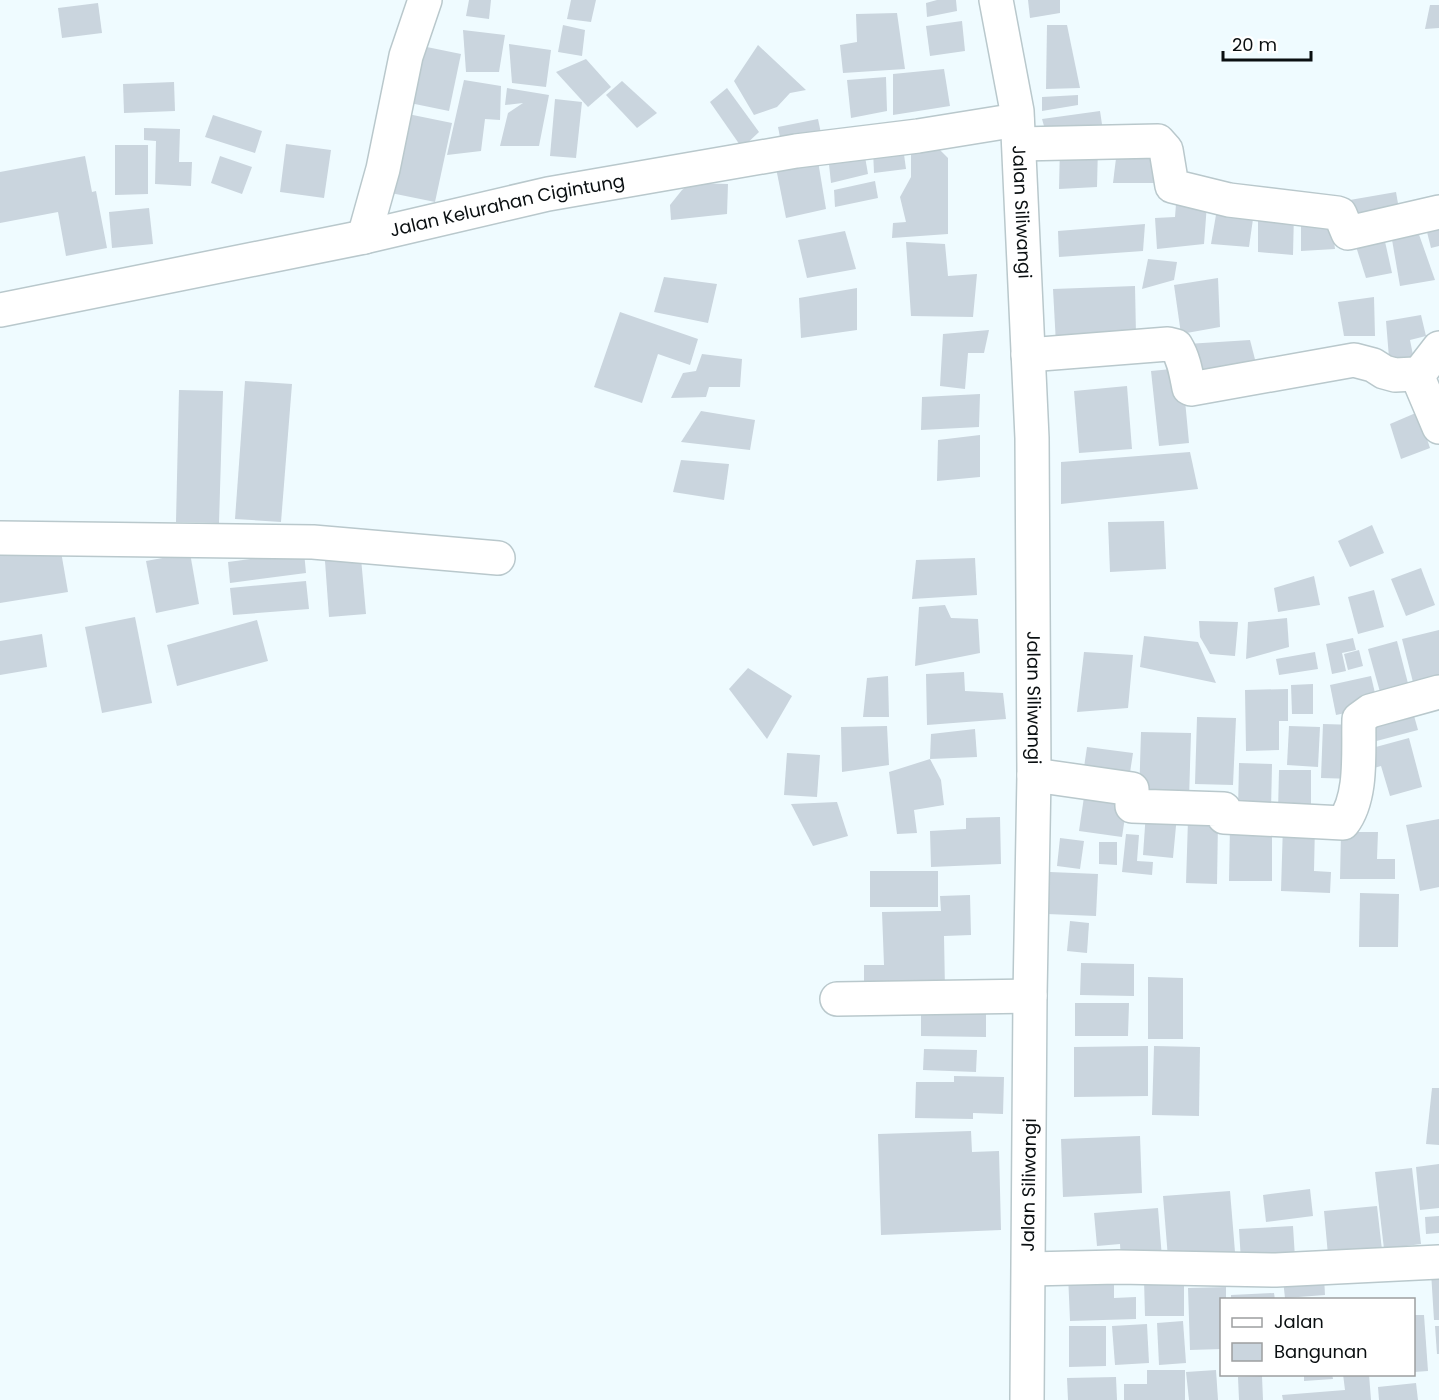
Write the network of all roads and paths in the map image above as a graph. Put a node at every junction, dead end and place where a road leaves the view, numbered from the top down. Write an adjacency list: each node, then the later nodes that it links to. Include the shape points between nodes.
1 (425, 0): 5 (street, via 406,56 383,169)
2 (996, 0): 3 (street, Jalan Siliwangi)
3 (1018, 132): 4 (street, Jalan Kelurahan Cigintung, via 1158,141 1166,150 1172,186 1229,200 1337,213 1348,233); 5 (street, Jalan Kelurahan Cigintung, via 918,136 796,151 548,194); 8 (street, Jalan Siliwangi)
4 (1439, 212)
5 (364, 237): 6 (street, Jalan Kelurahan Cigintung)
6 (0, 310)
7 (1439, 348): 9 (street)
8 (1028, 355): 9 (street, via 1168,344 1176,346 1191,389 1354,360 1395,375); 14 (street, Jalan Siliwangi)
9 (1415, 374): 10 (street)
10 (1439, 427)
11 (0, 538): 12 (street, via 313,542)
12 (498, 558)
13 (1439, 692): 14 (street, via 1370,711 1359,719 1356,793 1343,823 1224,817 1224,809 1132,806 1132,789)
14 (1034, 775): 15 (street, Jalan Siliwangi)
15 (1030, 996): 16 (street); 18 (street, Jalan Siliwangi)
16 (837, 999)
17 (1439, 1262): 18 (street, via 1276,1270)
18 (1029, 1269): 19 (street, Jalan Siliwangi)
19 (1028, 1400)

